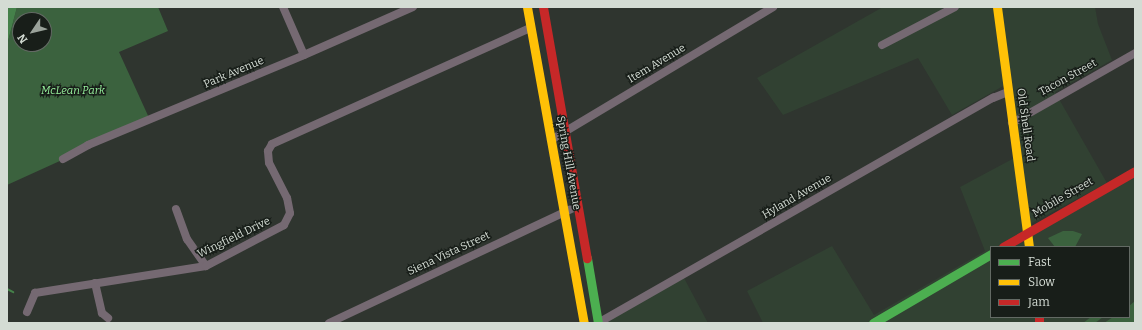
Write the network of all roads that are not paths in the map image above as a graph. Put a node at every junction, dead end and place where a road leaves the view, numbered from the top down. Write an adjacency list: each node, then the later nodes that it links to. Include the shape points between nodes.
1 (282, 7): 11 (street)
2 (413, 7): 11 (street, Park Avenue)
3 (527, 7): 8 (main road, Spring Hill Avenue)
4 (543, 7): 14 (main road, Spring Hill Avenue)
5 (773, 7): 14 (street, Item Avenue)
6 (955, 7): 9 (street)
7 (997, 7): 12 (main road, Old Shell Road)
8 (530, 28): 15 (main road, Spring Hill Avenue); 25 (street, Wingfield Drive, via 272,144 268,151 269,163 287,198 290,213 284,225)
9 (882, 45)
10 (1135, 53): 13 (street, Tacon Street)
11 (304, 55): 16 (street, Park Avenue, via 88,145)
12 (1008, 92): 13 (main road, Old Shell Road); 31 (street, Hyland Avenue, via 986,101)
13 (1012, 123): 21 (main road, Old Shell Road)
14 (565, 132): 15 (street, Item Avenue); 18 (main road, Spring Hill Avenue)
15 (551, 140): 20 (main road, Spring Hill Avenue)
16 (63, 159)
17 (1135, 171): 21 (main road, Mobile Street)
18 (578, 206): 20 (street, Siena Vista Street); 31 (main road, Spring Hill Avenue)
19 (176, 209): 25 (street, via 187,239)
20 (564, 213): 29 (street, Siena Vista Street); 30 (main road, Spring Hill Avenue)
21 (1028, 233): 22 (main road, Mobile Street); 23 (main road, Old Shell Road)
22 (1006, 246)
23 (1030, 246)
24 (990, 255): 32 (main road)
25 (206, 266): 26 (street, Wingfield Drive)
26 (95, 283): 27 (street, Wingfield Drive, via 35,293); 28 (street, via 102,313)
27 (27, 312)
28 (108, 318)
29 (329, 323)
30 (584, 323)
31 (598, 323)
32 (872, 323)

